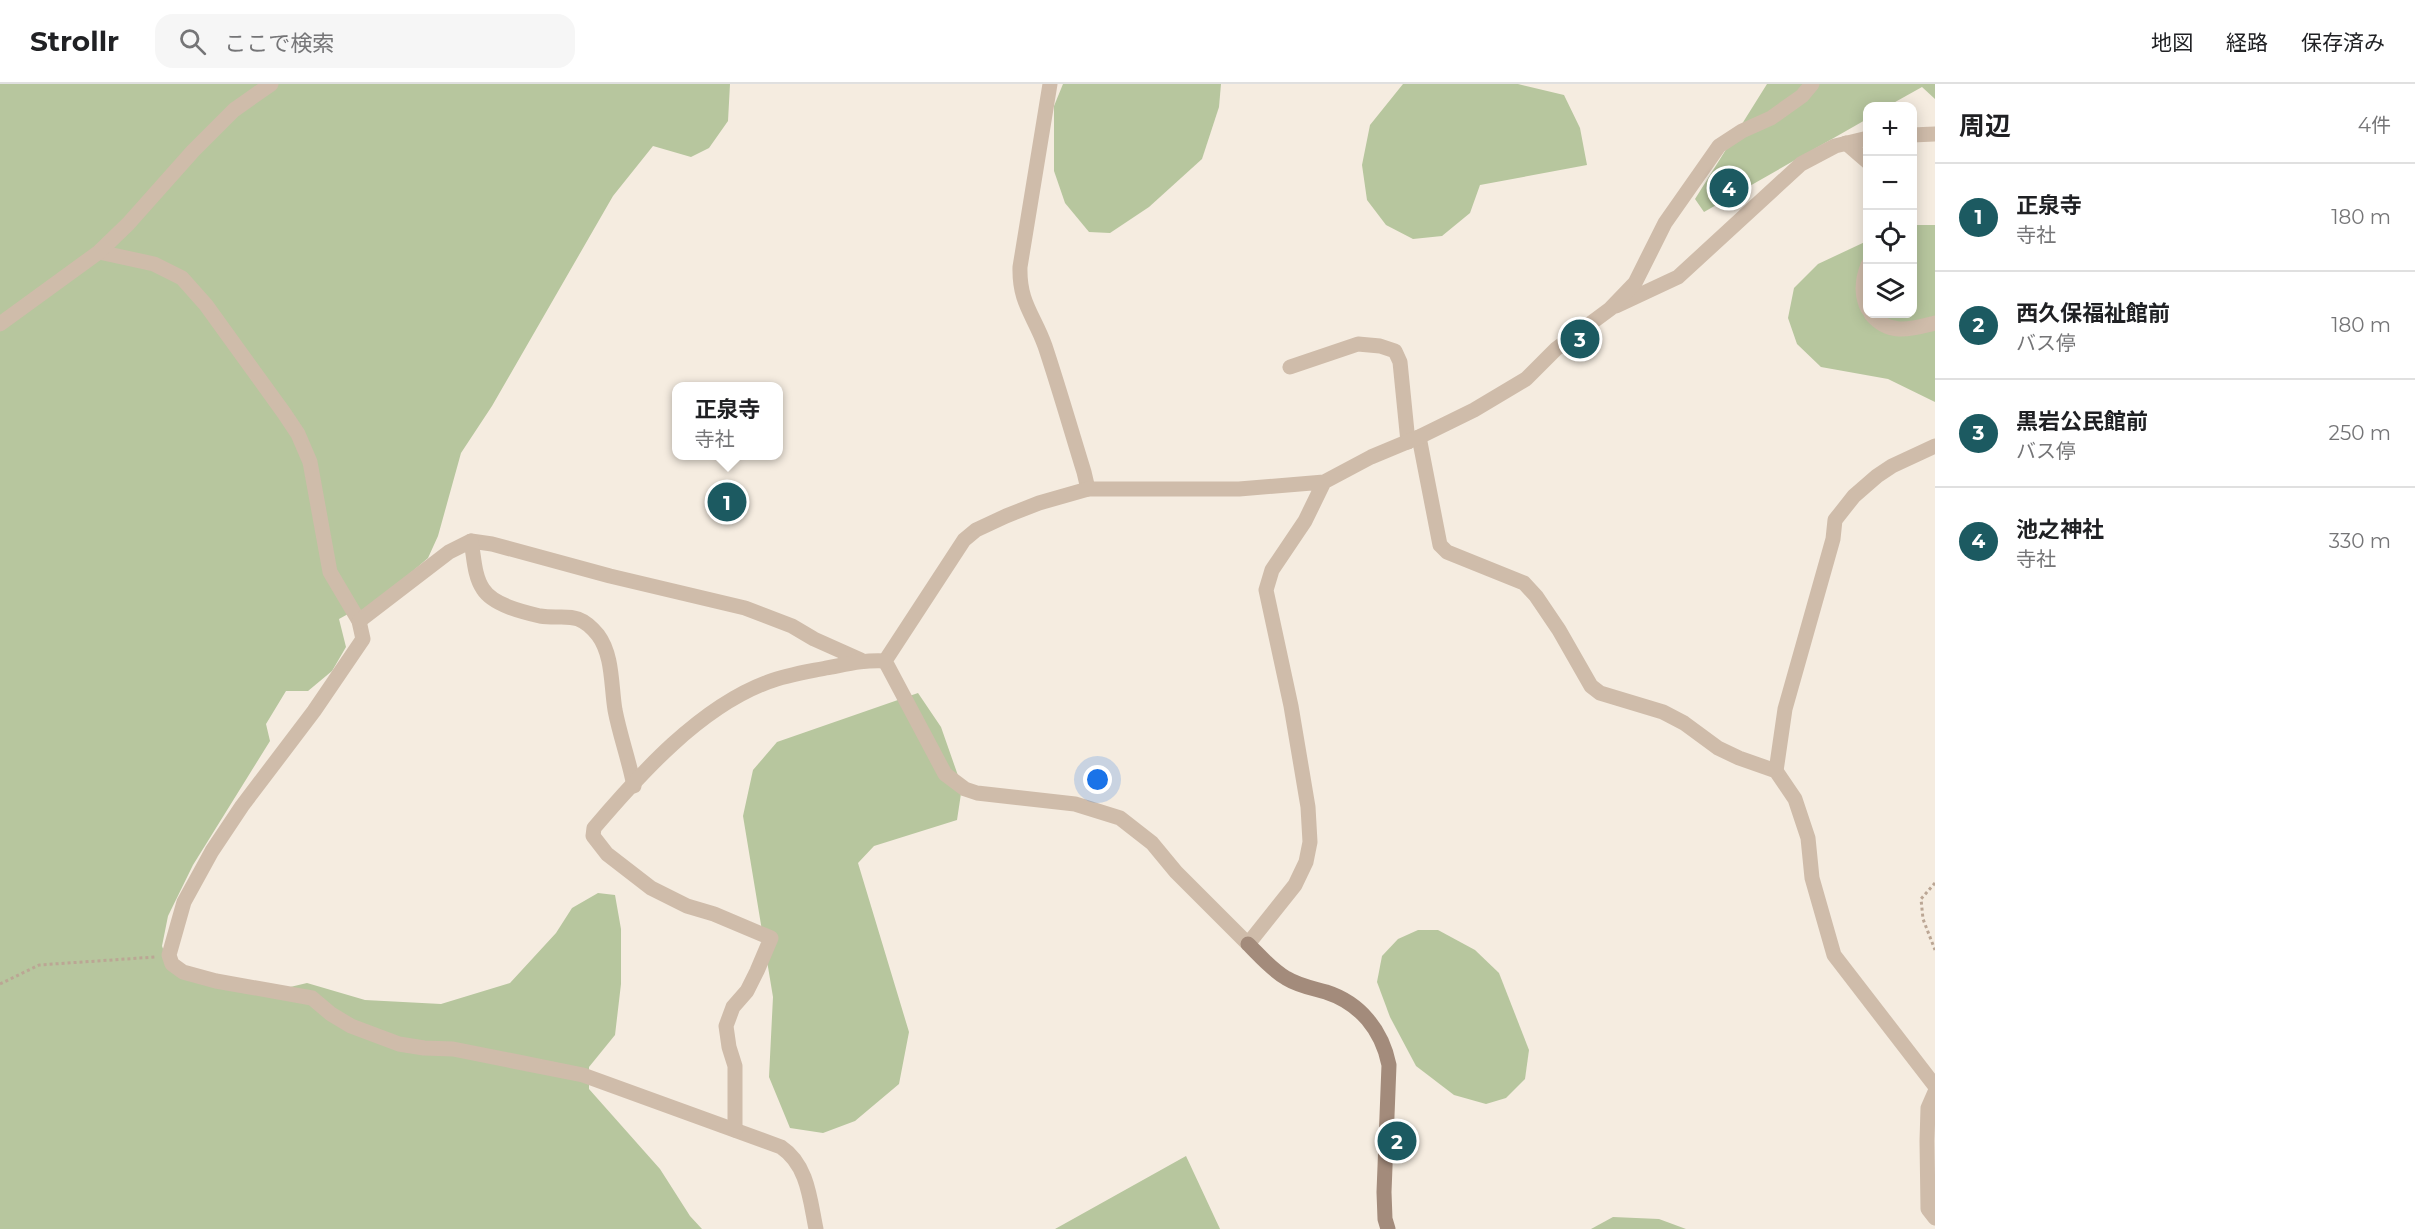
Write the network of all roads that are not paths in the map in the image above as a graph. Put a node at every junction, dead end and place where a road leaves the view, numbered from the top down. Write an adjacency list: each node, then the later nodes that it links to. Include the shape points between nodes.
1 (271, 84): 9 (street, via 234,110)
2 (1050, 84): 18 (street, via 1020,285 1044,343)
3 (1812, 84): 10 (street, via 1772,118 1719,146 1665,223 1635,283)
4 (1935, 134): 5 (street)
5 (1917, 135)
6 (1863, 139): 7 (street)
7 (1846, 143): 8 (street); 10 (street, via 1793,170 1678,277)
8 (1863, 158)
9 (99, 252): 13 (street); 20 (street, via 154,264 182,278 284,413 310,462 330,572)
10 (1610, 309): 15 (street, via 1556,349 1526,379)
11 (1875, 318): 12 (street, via 1882,325 1899,330)
12 (1935, 323)
13 (0, 324)
14 (1290, 367): 15 (street, via 1358,344 1395,351)
15 (1413, 440): 17 (street); 23 (street, via 1440,545 1447,552 1524,583 1559,630 1591,686 1600,693 1663,712 1718,748)
16 (1935, 446): 23 (street, via 1877,476 1835,520 1785,709)
17 (1324, 482): 18 (street, via 1239,489); 25 (street, via 1305,521 1272,570 1266,590 1295,728 1310,842 1295,885)
18 (1088, 489): 22 (street, via 1006,516 964,540)
19 (471, 541): 20 (street, via 449,552); 21 (street, via 492,543 745,608); 24 (street, via 480,584 490,596 541,616 570,616 599,637 608,661 615,710)
20 (359, 621): 28 (street, via 363,639 242,806 184,902 169,955 172,964 183,972 216,981 312,998 351,1026 399,1044 453,1049 583,1075)
21 (861, 660): 22 (street); 24 (street, via 781,677 736,698 687,733)
22 (885, 661): 25 (street, via 937,761 955,782 977,793 1075,804 1120,818 1152,843)
23 (1776, 771): 26 (street, via 1794,799 1808,838 1812,878 1834,955)
24 (634, 786): 28 (street, via 594,828 596,843 651,888 771,938 747,992 733,1007 726,1026 735,1066)
25 (1248, 945): 31 (street, via 1286,978 1348,1002 1379,1034 1389,1065 1384,1192)
26 (1935, 1086)
27 (1935, 1092): 29 (street, via 1928,1108 1927,1141 1928,1209)
28 (735, 1130): 30 (street, via 791,1154 804,1176)
29 (1935, 1218)
30 (816, 1229)
31 (1388, 1229)

